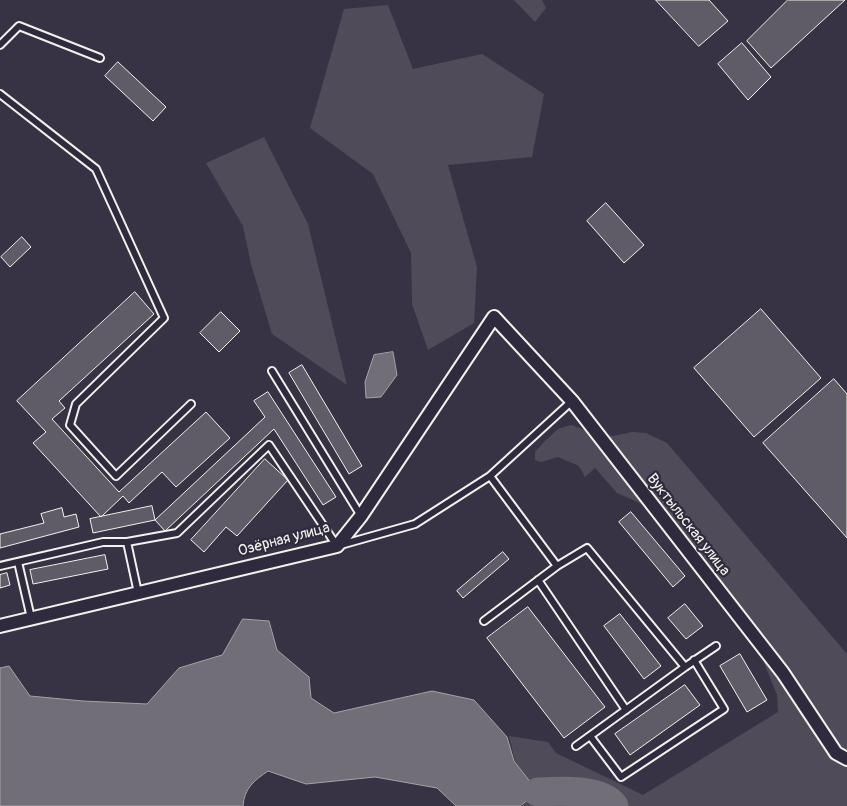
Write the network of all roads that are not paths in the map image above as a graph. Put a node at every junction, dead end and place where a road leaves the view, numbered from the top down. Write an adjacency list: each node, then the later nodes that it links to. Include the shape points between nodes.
1 (0, 45): 2 (lane, via 19,26)
2 (100, 58)
3 (0, 94): 7 (lane, via 96,169 164,318 76,404 70,425 116,476)
4 (494, 317): 6 (street, Вуктыльская улица); 9 (street, Озёрная улица)
5 (272, 371): 9 (lane)
6 (572, 401): 8 (lane); 26 (street, Вуктыльская улица, via 783,673 836,753)
7 (191, 404)
8 (490, 476): 11 (lane, via 415,524); 14 (lane)
9 (361, 516): 11 (street, Озёрная улица)
10 (127, 542): 11 (lane, via 177,533 269,445); 12 (lane, via 103,542); 16 (lane)
11 (337, 546): 16 (street, Озёрная улица)
12 (18, 562): 13 (lane); 17 (lane)
13 (0, 566)
14 (557, 566): 15 (lane); 22 (lane, via 587,548)
15 (538, 580): 18 (lane); 23 (lane)
16 (138, 593): 17 (street, Озёрная улица)
17 (31, 618): 19 (street, Озёрная улица)
18 (484, 621)
19 (0, 626)
20 (716, 646): 21 (lane)
21 (694, 660): 22 (lane); 24 (lane, via 724,710 621,777)
22 (685, 666): 23 (lane)
23 (626, 710): 24 (lane)
24 (590, 736): 25 (lane)
25 (576, 746)
26 (847, 759)

